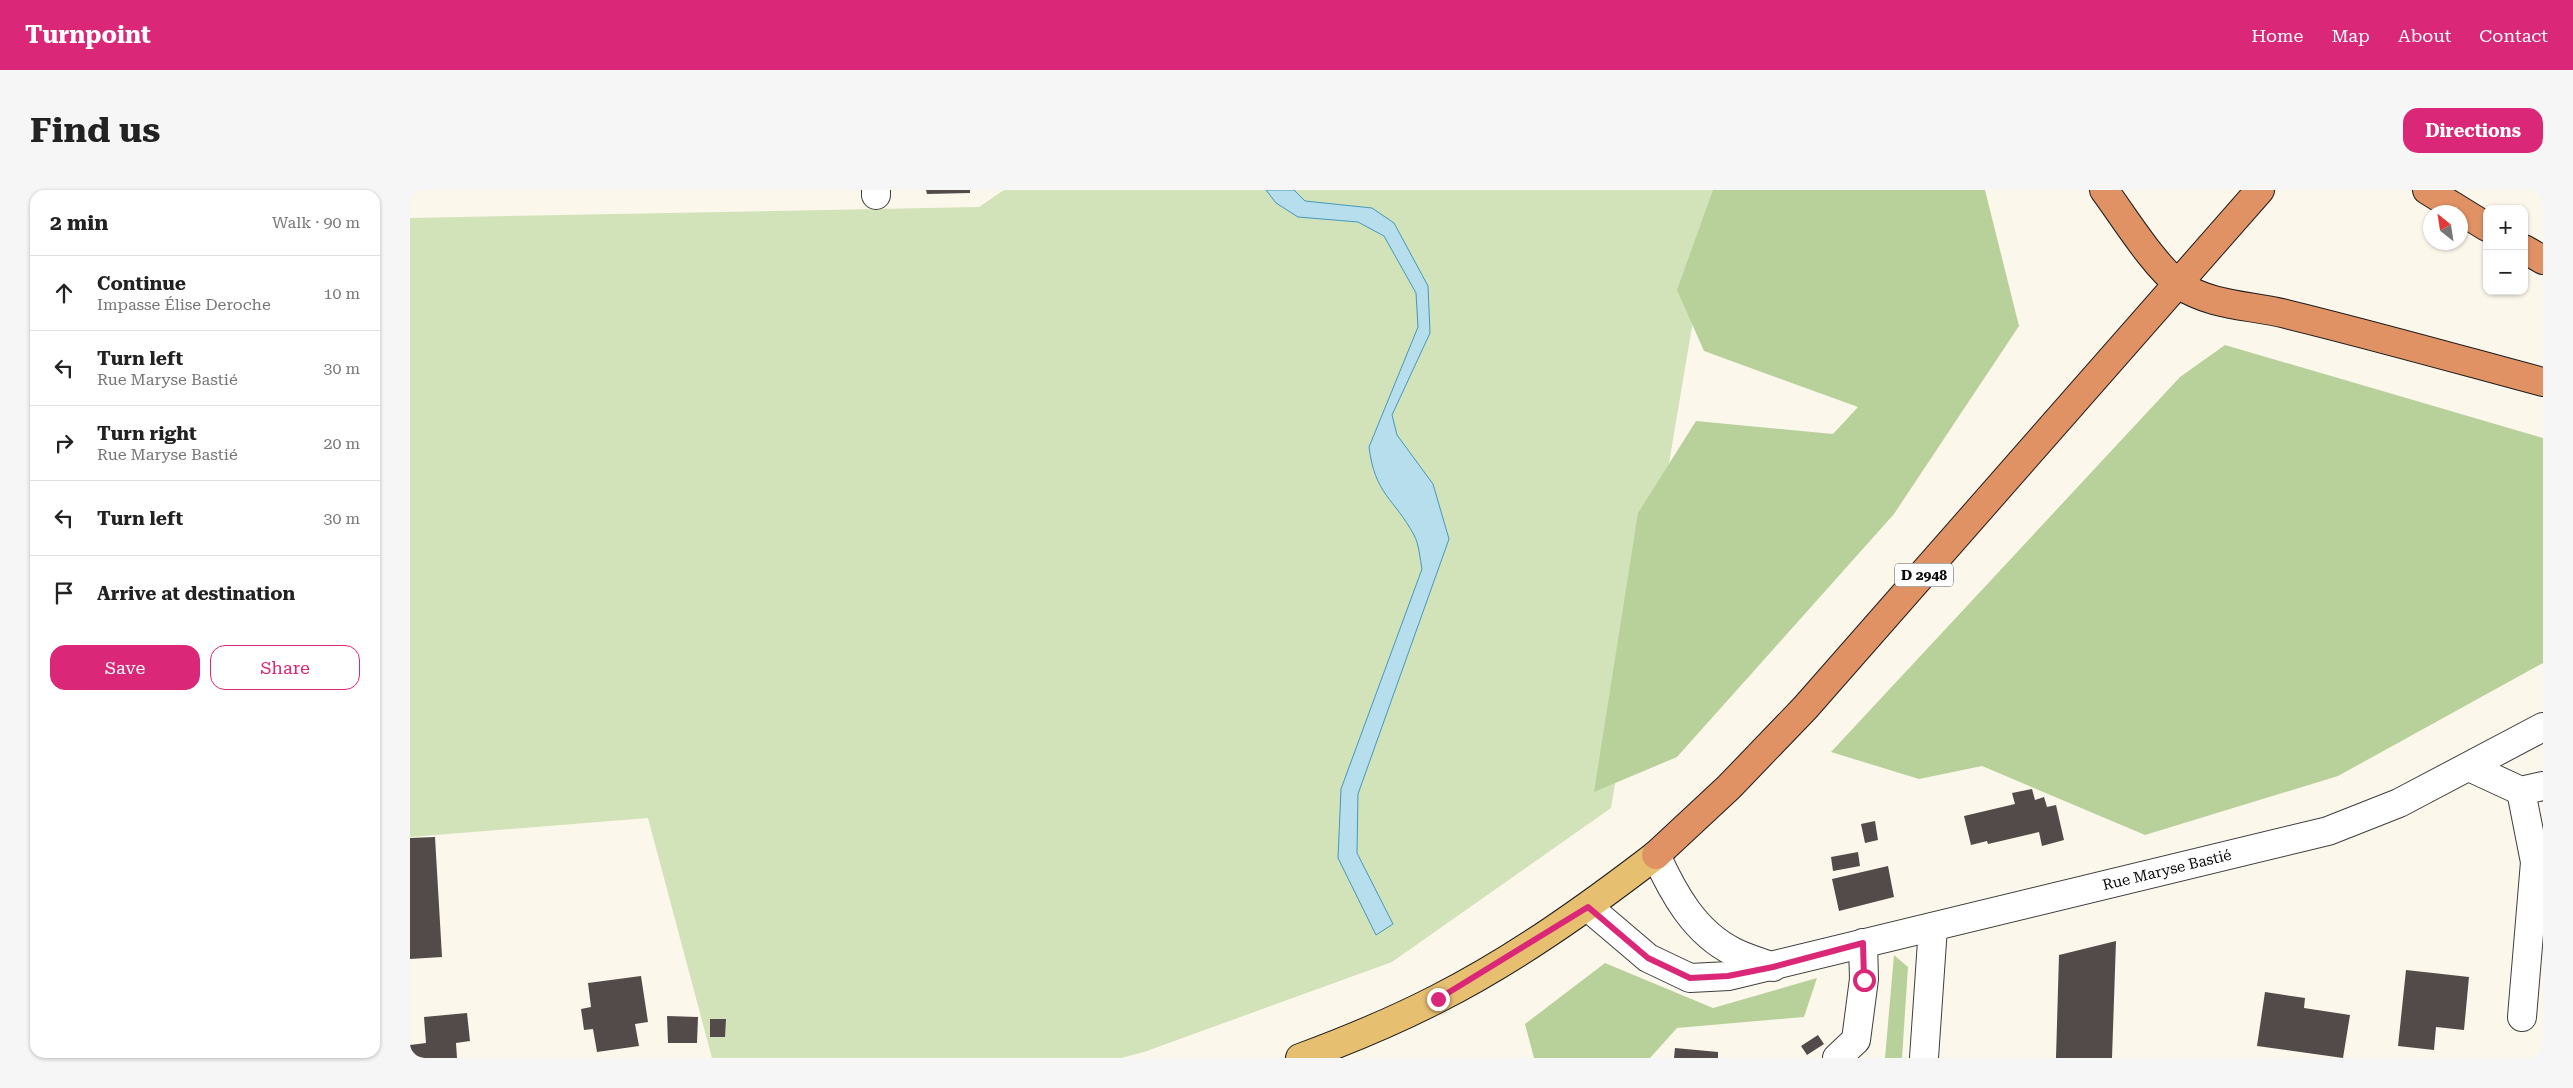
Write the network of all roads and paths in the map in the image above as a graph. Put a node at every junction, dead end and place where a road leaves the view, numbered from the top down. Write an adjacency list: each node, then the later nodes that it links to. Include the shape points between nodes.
1 (2104, 190): 7 (highway)
2 (2260, 190): 7 (highway)
3 (2427, 190): 4 (highway)
4 (2483, 225)
5 (2526, 250): 6 (highway)
6 (2543, 260)
7 (2178, 283): 8 (highway, via 2212,300 2284,314); 12 (highway, D 2948, via 1805,708 1729,787)
8 (2543, 382)
9 (2543, 727): 10 (street, Rue Maryse Bastié)
10 (2469, 767): 11 (street); 14 (street, Rue Maryse Bastié, via 2399,803 2328,831)
11 (2532, 789): 17 (street, via 2535,862)
12 (1656, 855): 13 (main road, D 2948); 16 (street, via 1669,884 1700,929 1733,952)
13 (1588, 907): 16 (street, Rue Maryse Bastié, via 1648,958 1690,978 1728,976); 18 (main road, D 2948, via 1438,999)
14 (1933, 926): 15 (street, Rue Maryse Bastié); 20 (street)
15 (1863, 943): 16 (street, Rue Maryse Bastié); 19 (street, via 1864,980 1856,1040)
16 (1773, 967)
17 (2522, 1017)
18 (1300, 1058)
19 (1837, 1058)
20 (1924, 1058)

